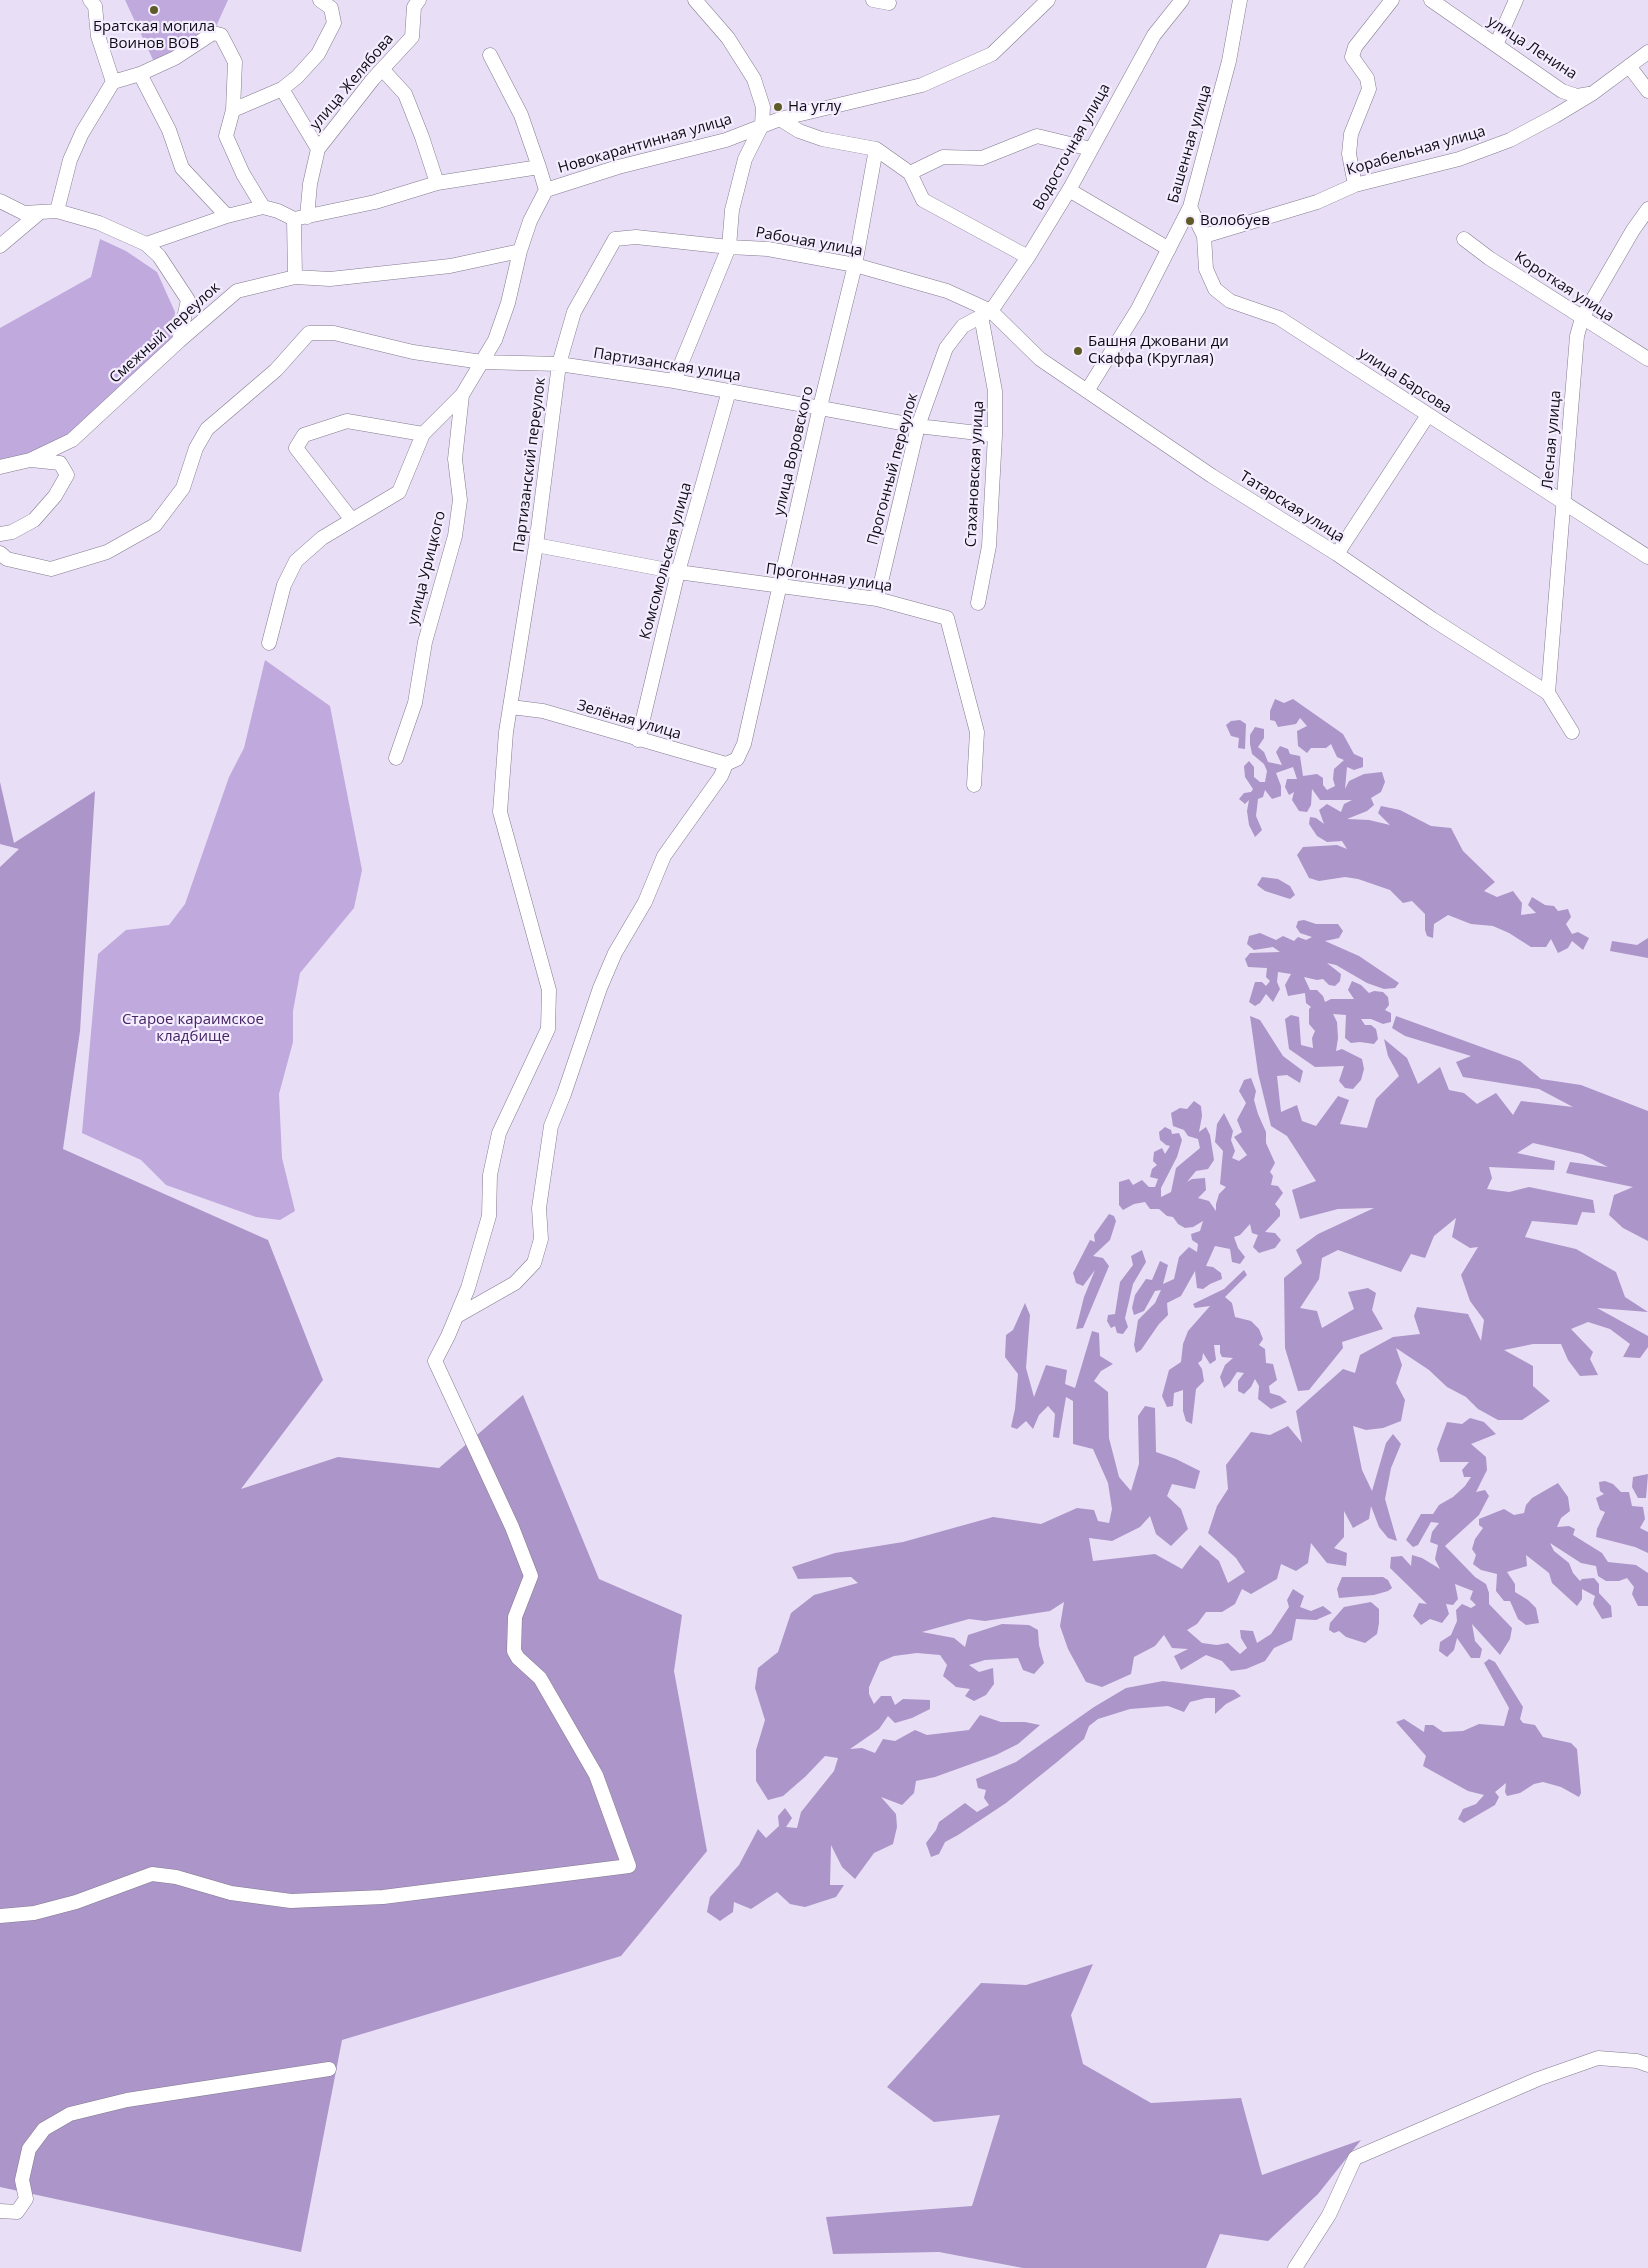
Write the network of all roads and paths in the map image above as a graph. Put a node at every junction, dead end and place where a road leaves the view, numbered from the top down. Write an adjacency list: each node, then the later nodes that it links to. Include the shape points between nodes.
1 (90, 0): 19 (street, via 95,6 98,36)
2 (320, 0): 20 (street, via 331,8 334,23 318,54)
3 (419, 0): 17 (street, улица Желябова, via 414,7 412,37)
4 (695, 0): 25 (street, via 728,38 754,79 763,107)
5 (873, 0): 12 (street)
6 (1048, 0): 24 (street, Новокарантинная улица, via 992,54 922,85)
7 (1182, 0): 28 (street, Водосточная улица, via 1154,35)
8 (1240, 0): 37 (street, Башенная улица, via 1230,61)
9 (1392, 0): 32 (street, via 1354,46 1352,57 1366,78 1369,89 1351,134 1349,154)
10 (1431, 0): 13 (street, улица Ленина)
11 (1516, 0): 13 (street)
12 (889, 3)
13 (1496, 45): 22 (street, улица Ленина, via 1562,91 1578,96)
14 (1648, 52): 16 (street, Корабельная улица)
15 (490, 55): 29 (street, via 521,116)
16 (1629, 66): 21 (street); 22 (street, Корабельная улица)
17 (382, 69): 26 (street, улица Желябова); 31 (street, via 404,94)
18 (140, 74): 19 (street); 23 (street, via 175,58 213,33 221,35 235,62); 41 (street, via 169,130 182,168)
19 (113, 82): 39 (street, via 82,133 70,160)
20 (282, 89): 23 (street); 26 (street)
21 (1648, 91)
22 (1593, 93): 32 (street, Корабельная улица, via 1510,140 1459,159)
23 (233, 110): 36 (street, via 226,136)
24 (780, 119): 25 (street, Новокарантинная улица); 27 (street, via 799,131 822,139)
25 (762, 125): 33 (street, Новокарантинная улица, via 726,140 618,167); 48 (street, via 745,160 732,210)
26 (318, 149): 42 (street, улица Желябова)
27 (876, 149): 30 (street); 52 (street, улица Воровского)
28 (1090, 149): 30 (street, via 1037,136 982,158 943,157); 34 (street, Водосточная улица)
29 (539, 167): 31 (street, Новокарантинная улица); 33 (street, Новокарантинная улица)
30 (910, 173): 51 (street, via 923,200)
31 (437, 183): 42 (street, Новокарантинная улица, via 375,202)
32 (1355, 185): 43 (street, Корабельная улица, via 1317,202)
33 (546, 190): 50 (street, улица Урицкого)
34 (1069, 190): 49 (street); 51 (street, Водосточная улица)
35 (0, 201): 40 (street, via 24,213)
36 (263, 207): 41 (street); 42 (street)
37 (1190, 207): 43 (street, улица Барсова); 49 (street, Башенная улица)
38 (1648, 209): 55 (street, Лесная улица)
39 (57, 211): 40 (street); 46 (street, via 99,223)
40 (38, 214): 47 (street)
41 (227, 216): 46 (street)
42 (300, 218): 53 (street)
43 (1204, 236): 65 (street, улица Барсова, via 1206,269 1215,290 1230,301 1279,318)
44 (615, 239): 48 (street, Рабочая улица, via 636,237); 59 (street, Партизанский переулок, via 574,312)
45 (1464, 239): 55 (street, Короткая улица)
46 (146, 244): 56 (street, via 159,256 188,300)
47 (0, 246)
48 (730, 248): 52 (street, Рабочая улица, via 768,249); 60 (street)
49 (1169, 249): 62 (street, Башенная улица, via 1138,309)
50 (520, 250): 53 (street, Смежный переулок, via 450,266 330,279); 58 (street, улица Урицкого, via 496,340)
51 (1028, 257): 54 (street, Водосточная улица)
52 (855, 265): 54 (street, Рабочая улица, via 947,291); 64 (street, улица Воровского)
53 (295, 277): 56 (street, Смежный переулок, via 237,291)
54 (986, 313): 62 (street, Татарская улица, via 1040,359); 66 (street, Прогонный переулок, via 963,326 946,348); 68 (street, Стахановская улица, via 995,391)
55 (1582, 318): 57 (street, Короткая улица); 71 (street, Лесная улица, via 1577,336)
56 (179, 341): 69 (street, Смежный переулок, via 72,440)
57 (1648, 359)
58 (482, 362): 59 (street, Партизанская улица); 63 (street, улица Урицкого); 75 (street, Партизанская улица, via 413,352 334,333 309,333 276,370 207,429 196,448 183,488 155,525 108,552 51,569 7,559)
59 (559, 364): 60 (street, Партизанская улица); 74 (street, Партизанский переулок)
60 (674, 381): 61 (street, Партизанская улица)
61 (729, 390): 64 (street, Партизанская улица); 78 (street, Комсомольская улица)
62 (1087, 391): 76 (street, Татарская улица, via 1212,476)
63 (462, 395): 67 (street); 87 (street, улица Урицкого, via 455,459 460,500 455,536 425,642 415,703)
64 (820, 408): 66 (street, Партизанская улица); 79 (street, улица Воровского)
65 (1428, 415): 71 (street, улица Барсова); 76 (street)
66 (918, 426): 68 (street, Партизанская улица); 80 (street, Прогонный переулок)
67 (423, 434): 72 (street, via 399,492); 72 (street, via 348,421 304,435 296,448)
68 (995, 435): 81 (street, Стахановская улица, via 989,546)
69 (30, 460): 70 (street, Смежный переулок); 73 (street, via 60,463 67,475 55,496 34,520 12,532)
70 (0, 467)
71 (1564, 502): 77 (street, улица Барсова); 83 (street, Лесная улица)
72 (352, 520): 82 (street, via 322,538 296,561 284,585)
73 (0, 534)
74 (536, 545): 78 (street, Прогонная улица); 84 (street, Партизанский переулок)
75 (0, 553)
76 (1336, 554): 83 (street, Татарская улица)
77 (1648, 557)
78 (678, 572): 79 (street, Прогонная улица); 86 (street, Комсомольская улица)
79 (779, 587): 80 (street, Прогонная улица); 88 (street, улица Воровского, via 744,744)
80 (877, 599): 89 (street, Прогонная улица, via 947,618 977,732)
81 (978, 603)
82 (269, 643)
83 (1548, 693): 85 (street, Татарская улица)
84 (511, 707): 86 (street, Зелёная улица, via 543,711); 90 (street, Партизанский переулок, via 500,812 549,990 548,1029 500,1133 490,1176 489,1216)
85 (1572, 732)
86 (638, 740): 88 (street, Зелёная улица)
87 (396, 758)
88 (732, 762): 90 (street, улица Воровского, via 664,856 646,902 615,953 600,988 551,1126 539,1208 541,1239 534,1263 515,1283)
89 (974, 785)
90 (457, 1316): 91 (street, Партизанский переулок, via 435,1361 512,1527 531,1576 515,1617 514,1651 540,1678 596,1775 629,1866 383,1897 291,1901 231,1892 176,1876 152,1874 76,1902 34,1913)
91 (0, 1916)
92 (1648, 2065): 95 (street, via 1598,2058 1529,2083 1355,2158 1329,2215)
93 (329, 2069): 94 (street, via 127,2100 70,2114 44,2128 29,2148 22,2180 26,2199 17,2212)
94 (0, 2211)
95 (1295, 2268)

